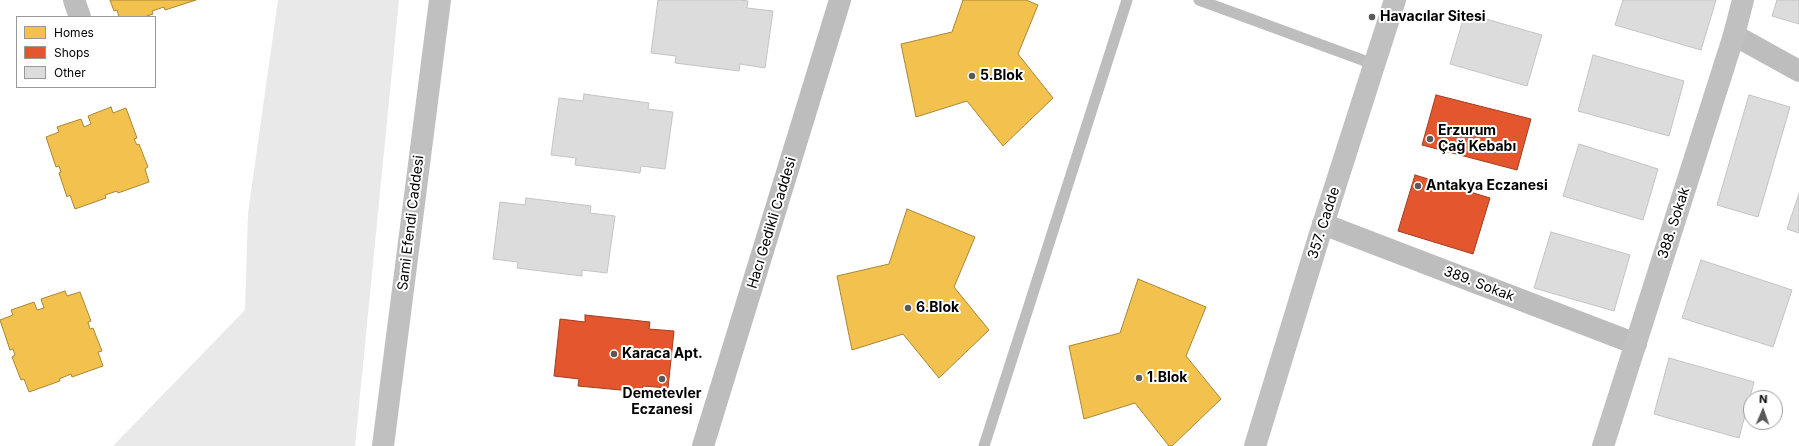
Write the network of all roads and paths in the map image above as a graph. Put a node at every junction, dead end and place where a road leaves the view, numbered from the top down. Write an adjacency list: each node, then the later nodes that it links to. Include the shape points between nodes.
1 (74, 0): 8 (street)
2 (440, 0): 14 (main road, Sami Efendi Caddesi)
3 (840, 0): 15 (street, Hacı Gedikli Caddesi)
4 (1128, 0): 16 (lane)
5 (1199, 0): 10 (lane)
6 (1396, 0): 10 (main road, 357. Cadde)
7 (1743, 0): 9 (main road, 388. Sokak)
8 (80, 16)
9 (1734, 36): 11 (street); 13 (main road, 388. Sokak)
10 (1376, 65): 12 (main road, 357. Cadde)
11 (1799, 71)
12 (1323, 224): 13 (street, 389. Sokak); 17 (main road, 357. Cadde)
13 (1636, 344): 18 (main road, 388. Sokak)
14 (383, 446)
15 (703, 446)
16 (984, 446)
17 (1255, 446)
18 (1603, 446)

